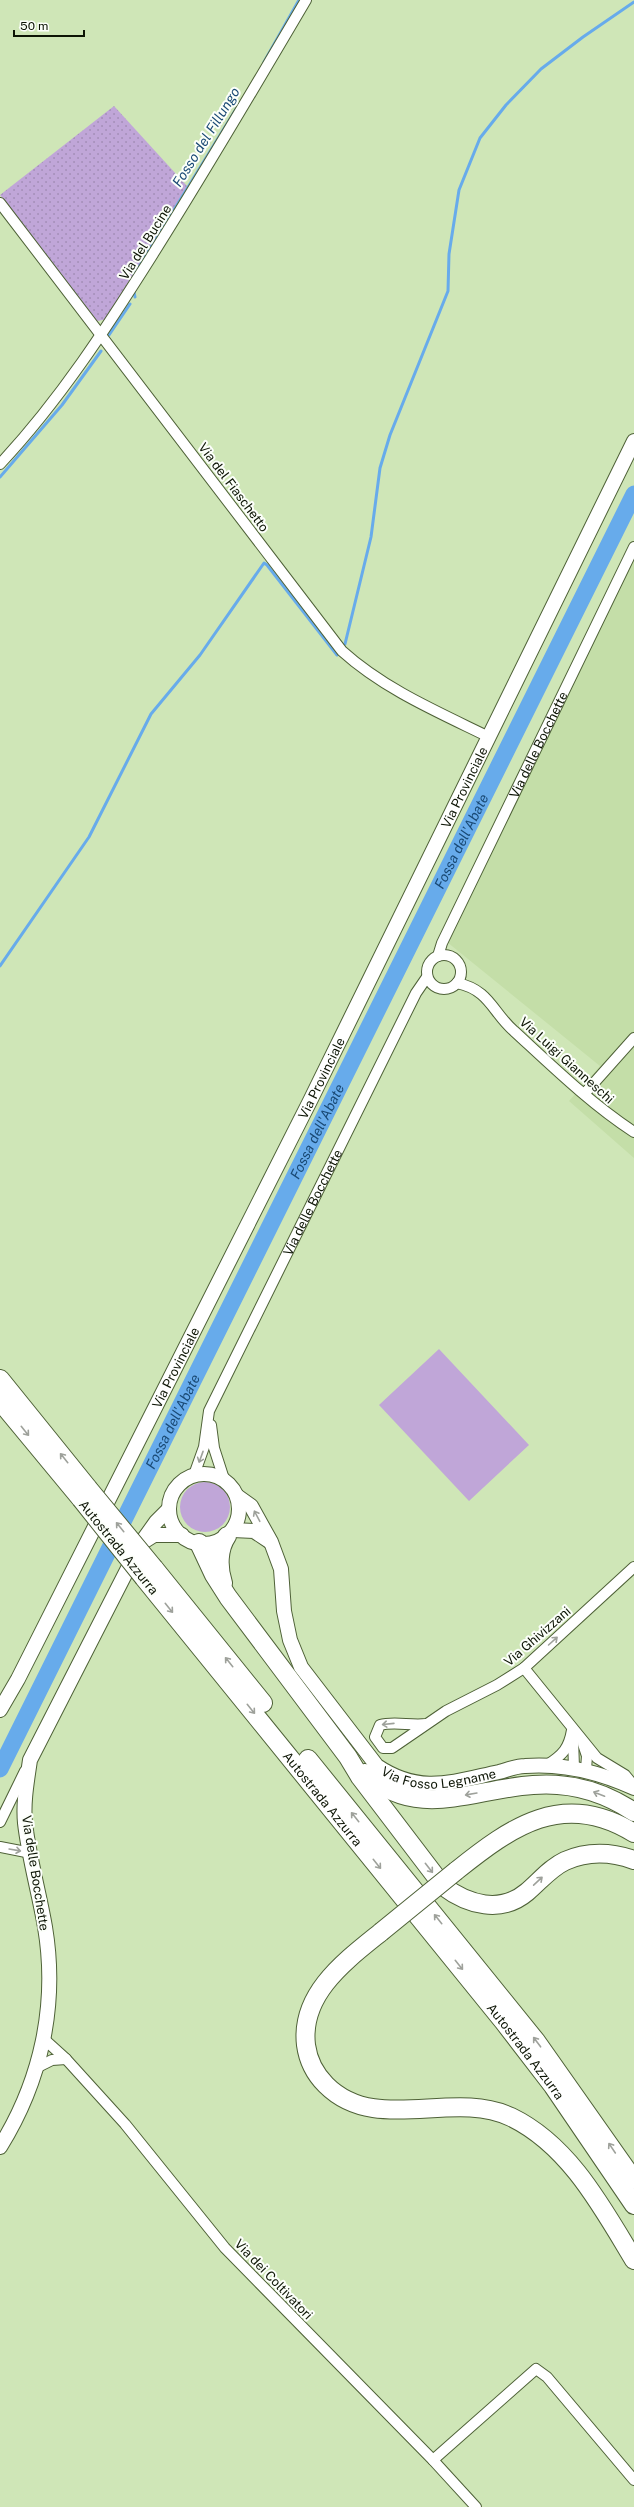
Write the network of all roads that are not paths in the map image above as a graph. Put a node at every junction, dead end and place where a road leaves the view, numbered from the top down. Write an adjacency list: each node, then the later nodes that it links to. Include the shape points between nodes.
1 (306, 0): 3 (street, Via del Bucine, via 184,205)
2 (0, 203): 3 (street, Via del Fiaschetto)
3 (102, 334): 5 (street, Via del Bucine, via 58,397); 7 (street, Via del Fiaschetto, via 342,650 363,670 424,706)
4 (634, 441): 7 (main road, Via Provinciale)
5 (0, 464)
6 (634, 547): 8 (street, Via delle Bocchette)
7 (489, 737): 35 (main road, Via Provinciale, via 310,1101)
8 (442, 943): 9 (street, Via delle Bocchette); 10 (street)
9 (438, 956): 10 (street); 12 (street, Via delle Bocchette, via 427,967)
10 (448, 956): 11 (street, via 457,962)
11 (461, 973): 13 (street); 14 (street, Via Luigi Gianneschi)
12 (430, 982): 13 (street, via 437,988 448,989); 20 (street, Via delle Bocchette, via 416,993)
13 (457, 983): 14 (street, Via Luigi Gianneschi)
14 (469, 986): 16 (street, Via Luigi Gianneschi, via 488,998 512,1030)
15 (634, 1038): 16 (street)
16 (585, 1093): 17 (street, Via Luigi Gianneschi, via 612,1118)
17 (634, 1132)
18 (0, 1379): 23 (highway, Autostrada Azzurra, one-way to 18)
19 (0, 1401): 23 (highway, Autostrada Azzurra, one-way to 23)
20 (209, 1411): 21 (street, Via delle Bocchette, one-way to 21, via 204,1447); 22 (street, via 214,1448)
21 (194, 1475): 22 (main road, via 204,1474); 25 (main road, via 179,1485 174,1492)
22 (224, 1479): 24 (main road)
23 (84, 1494): 32 (highway, Autostrada Azzurra, bridge)
24 (237, 1496): 26 (main road, via 240,1507 238,1519); 28 (main road, Via Fosso Legname, one-way to 24, via 251,1506)
25 (169, 1510): 27 (main road, via 171,1519); 29 (main road, Via delle Bocchette, via 156,1522)
26 (230, 1533): 28 (main road, via 254,1531); 30 (main road, via 218,1541); 33 (highway, via 221,1544 220,1573)
27 (182, 1535): 29 (main road, via 154,1535); 30 (main road)
28 (271, 1542): 40 (main road, Via Fosso Legname, via 281,1569 284,1611 290,1640 301,1667 377,1766 392,1777 429,1785 524,1766)
29 (141, 1543): 39 (main road, Via delle Bocchette)
30 (199, 1543): 33 (highway)
31 (634, 1567): 34 (street, Via Ghivizzani, one-way to 31)
32 (149, 1573): 53 (highway, Autostrada Azzurra, one-way to 32, via 536,2041); 54 (highway, Autostrada Azzurra, one-way to 54, via 553,2086)
33 (228, 1597): 38 (highway)
34 (524, 1668): 36 (street, Via Ghivizzani); 37 (street)
35 (0, 1710)
36 (426, 1724)
37 (573, 1731): 40 (street, via 564,1753); 41 (street, via 587,1756); 42 (street, via 597,1758 625,1775)
38 (348, 1757): 43 (highway, one-way to 38, via 600,1794 564,1785 533,1785 434,1800 408,1798 377,1784); 48 (highway, one-way to 48, via 360,1777 443,1886 466,1900 489,1905 517,1899 556,1866 581,1856 599,1853)
39 (30, 1760): 44 (street); 47 (main road, Via delle Bocchette, via 25,1792 25,1822)
40 (547, 1765): 41 (main road, Via Fosso Legname)
41 (580, 1768): 42 (main road, Via Fosso Legname)
42 (634, 1787)
43 (634, 1812)
44 (0, 1822)
45 (634, 1833): 55 (highway, bridge, via 616,1824 587,1816 564,1815 542,1818 521,1825 501,1836 334,1973 311,2005 306,2021 306,2046 310,2061 321,2080 343,2099 366,2108 381,2110 479,2108 503,2114 539,2134 563,2155)
46 (0, 1847): 47 (street, one-way to 47)
47 (31, 1853): 49 (main road, Via delle Bocchette, via 45,1928 48,1968)
48 (634, 1860)
49 (45, 2040): 50 (street, Via dei Coltivatori); 51 (main road, Via delle Bocchette)
50 (66, 2059): 51 (street, via 52,2060); 56 (street, Via dei Coltivatori, via 125,2124 225,2248)
51 (38, 2067): 52 (main road, Via delle Bocchette, via 18,2117)
52 (0, 2147)
53 (634, 2180)
54 (634, 2205)
55 (634, 2260)
56 (433, 2460): 57 (street, via 536,2369 547,2377); 58 (street, Via dei Coltivatori)
57 (634, 2480)
58 (476, 2507)

